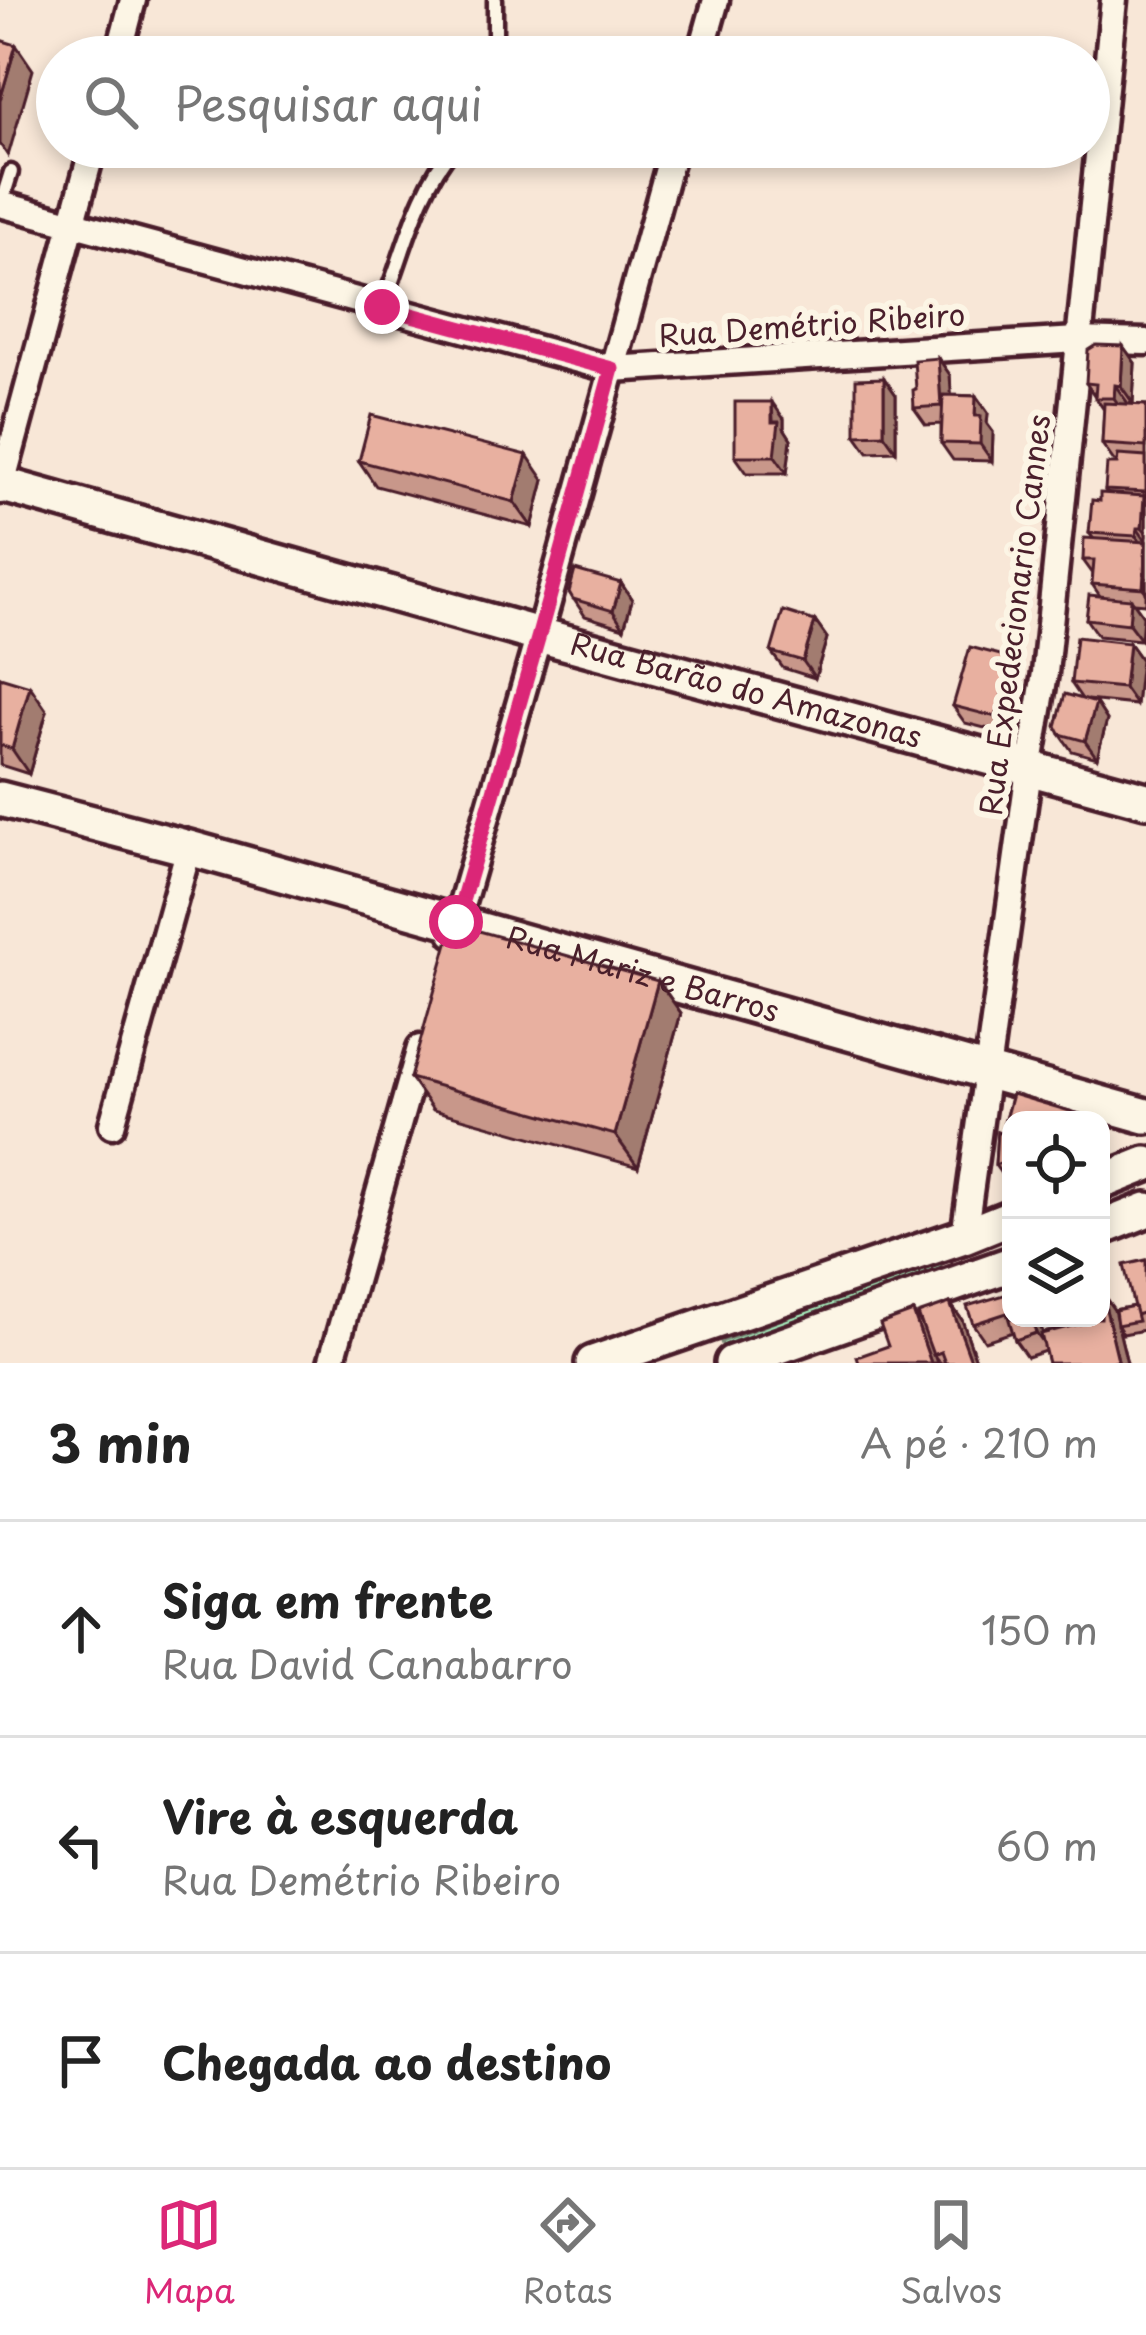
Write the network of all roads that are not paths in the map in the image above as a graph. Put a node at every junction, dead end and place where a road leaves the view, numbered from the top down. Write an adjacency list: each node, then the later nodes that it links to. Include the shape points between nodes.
1 (134, 0): 5 (street)
2 (496, 0): 6 (lane)
3 (716, 0): 7 (street)
4 (1114, 0): 8 (street, Rua Expedecionario Cannes)
5 (124, 36)
6 (496, 36)
7 (706, 36)
8 (1110, 37)
9 (87, 168): 15 (street)
10 (438, 168): 16 (lane)
11 (668, 168): 19 (street)
12 (1096, 168): 17 (street, Rua Expedecionario Cannes)
13 (11, 172): 14 (lane)
14 (1, 204): 15 (street, Rua Demétrio Ribeiro)
15 (71, 224): 16 (street, Rua Demétrio Ribeiro); 20 (street)
16 (382, 307): 19 (street, Rua Demétrio Ribeiro)
17 (1077, 340): 18 (street, Rua Demétrio Ribeiro); 19 (street, Rua Demétrio Ribeiro); 22 (street, Rua Expedecionario Cannes)
18 (1146, 342)
19 (612, 369): 21 (street)
20 (1, 486): 21 (street, Rua Barão do Amazonas)
21 (539, 635): 22 (street, Rua Barão do Amazonas); 26 (street)
22 (1028, 770): 24 (street, Rua Barão do Amazonas); 29 (street, Rua Expedecionario Cannes)
23 (0, 800): 25 (street, Rua Mariz e Barros)
24 (1146, 800)
25 (189, 848): 26 (street, Rua Mariz e Barros); 31 (street)
26 (456, 922): 27 (street); 29 (street, Rua Mariz e Barros)
27 (443, 967)
28 (425, 1033): 39 (street)
29 (986, 1072): 30 (street, Rua Mariz e Barros); 37 (street, Rua Expedecionario Cannes)
30 (1146, 1116)
31 (112, 1125)
32 (1146, 1164): 33 (street)
33 (1110, 1178)
34 (1146, 1210): 36 (street)
35 (1006, 1219): 37 (street)
36 (1110, 1224)
37 (964, 1236): 40 (street)
38 (1002, 1267): 41 (street)
39 (331, 1363)
40 (593, 1363)
41 (732, 1363)

